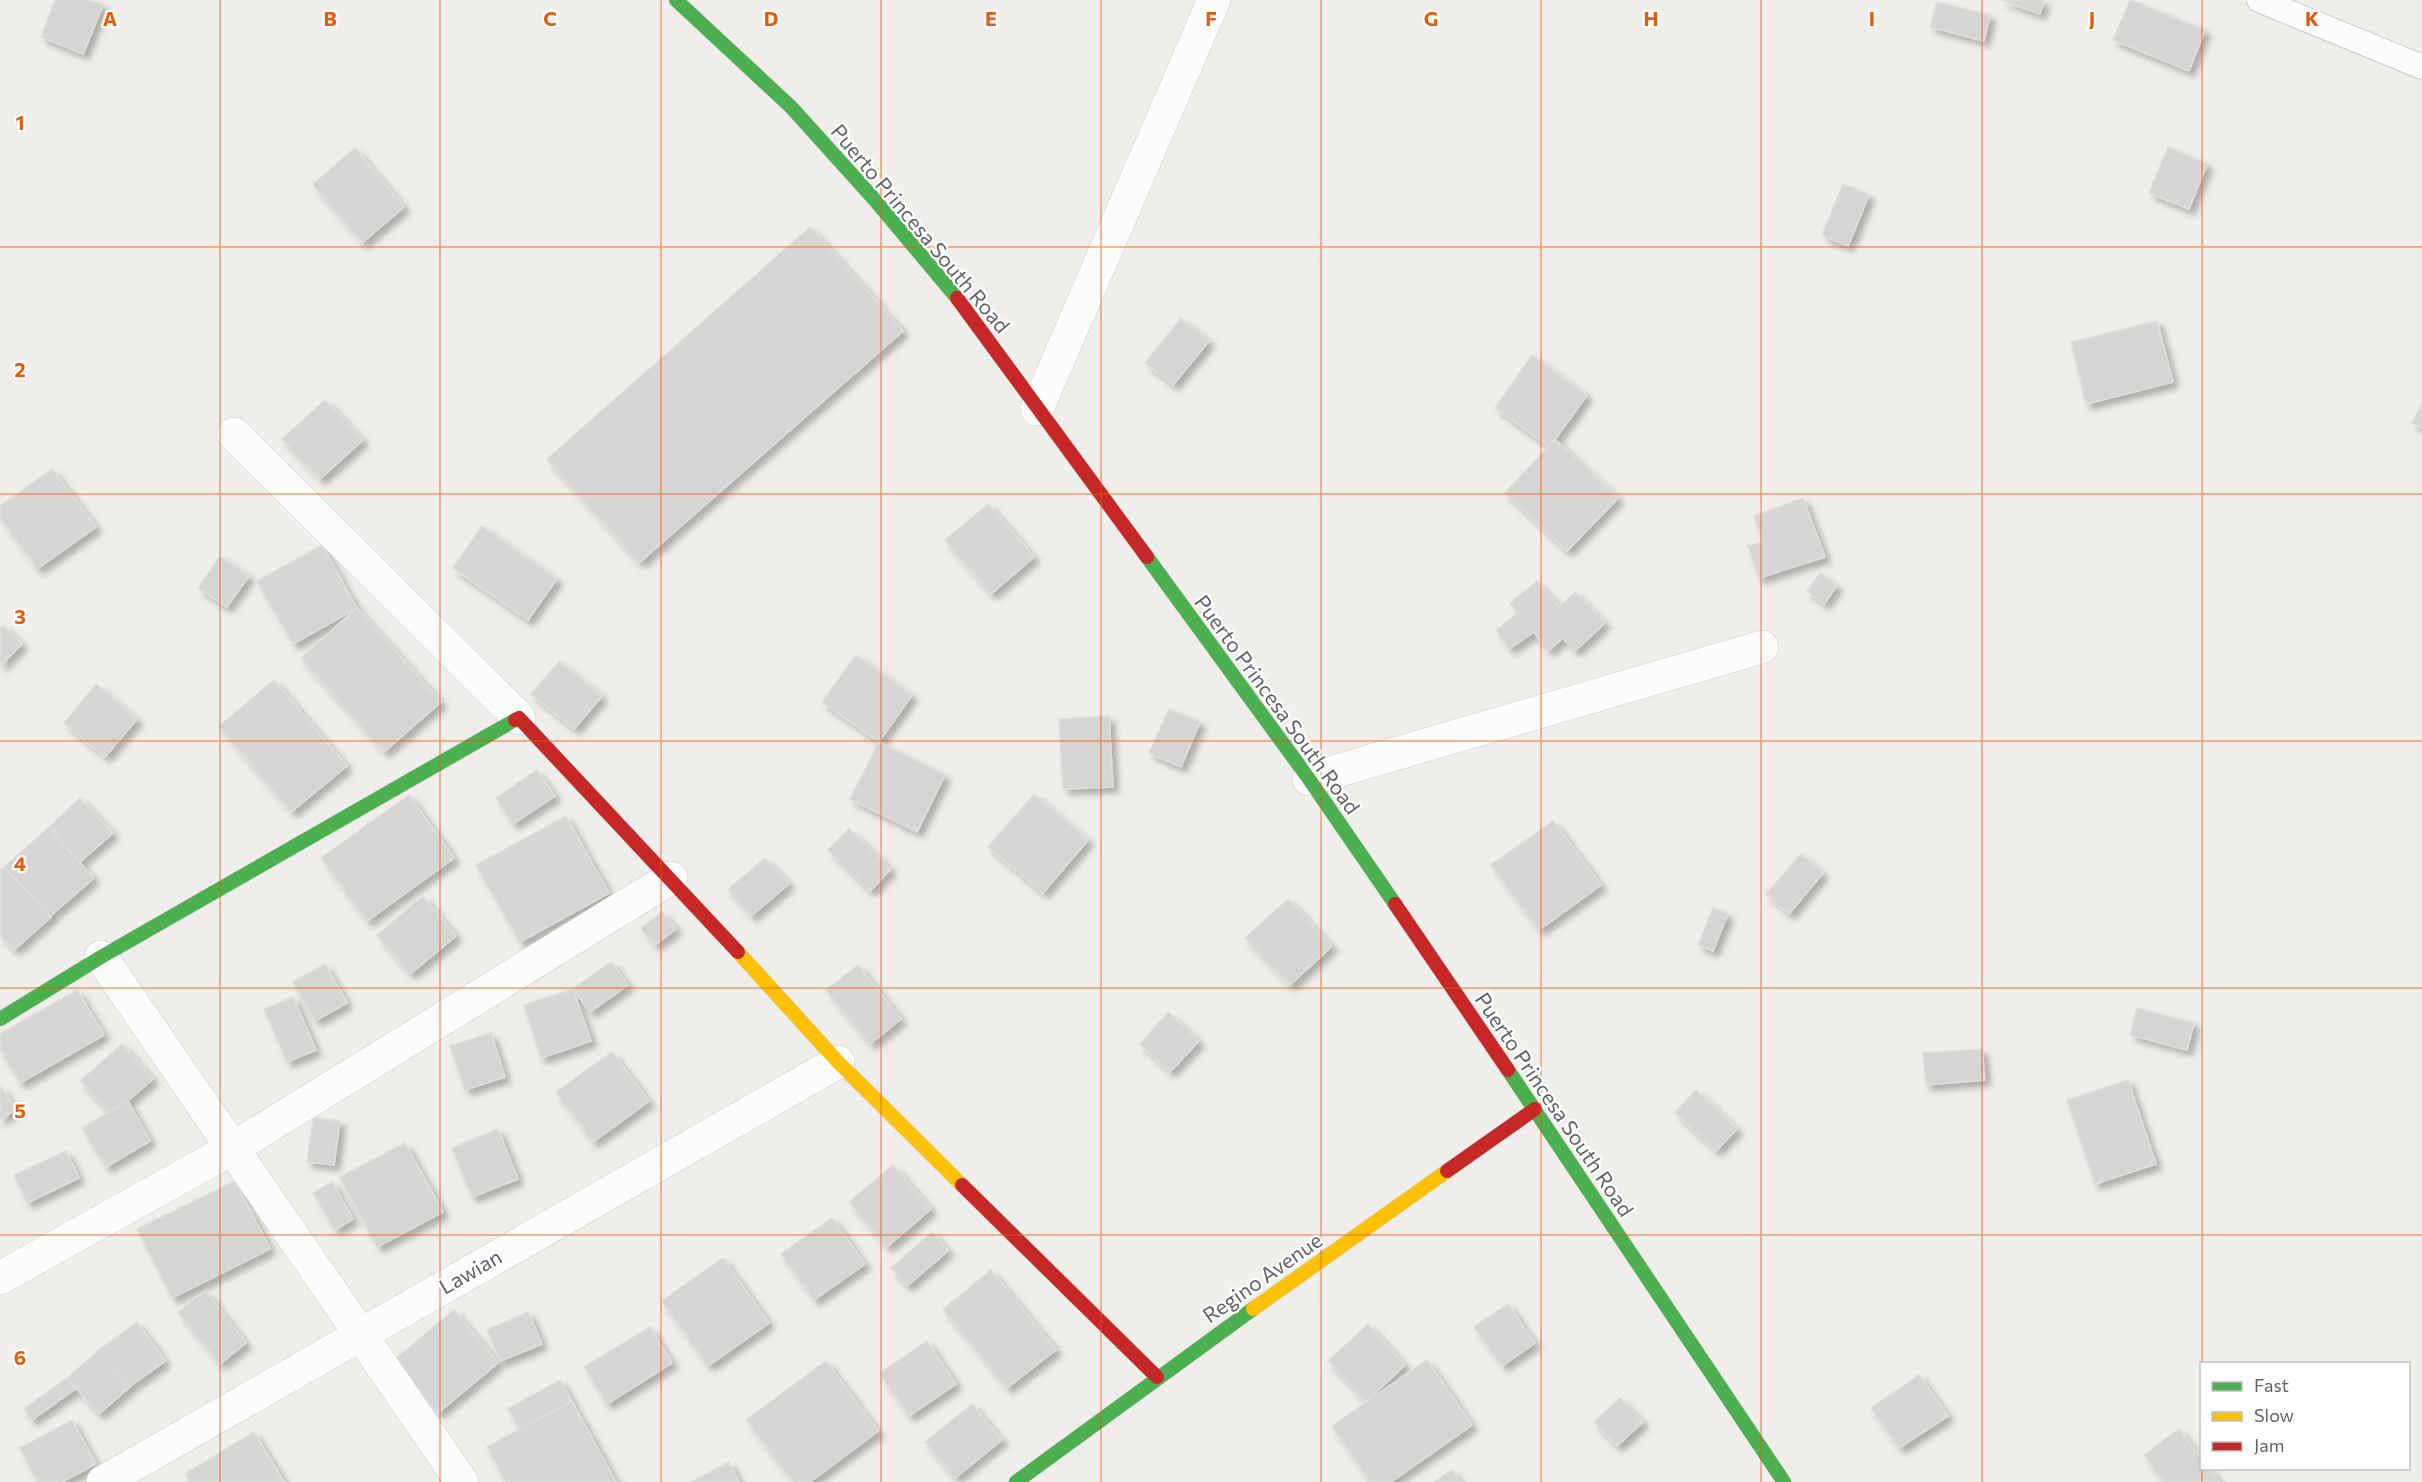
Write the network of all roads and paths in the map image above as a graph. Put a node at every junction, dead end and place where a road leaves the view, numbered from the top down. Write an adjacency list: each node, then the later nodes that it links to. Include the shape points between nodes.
1 (676, 0): 5 (street, Puerto Princesa South Road, via 791,107 874,199 967,310)
2 (1214, 0): 5 (street)
3 (2259, 0): 4 (lane)
4 (2422, 68)
5 (1037, 409): 9 (street, Puerto Princesa South Road)
6 (234, 434): 8 (street)
7 (1762, 647): 9 (street)
8 (519, 718): 10 (street); 11 (street)
9 (1309, 779): 14 (street, Puerto Princesa South Road)
10 (671, 878): 13 (street); 15 (street)
11 (101, 957): 12 (street); 15 (street)
12 (0, 1019)
13 (838, 1062): 17 (street, Lawian); 18 (street)
14 (1534, 1109): 18 (street, Regino Avenue); 22 (street, Puerto Princesa South Road)
15 (233, 1148): 16 (street); 17 (street)
16 (0, 1278)
17 (358, 1334): 19 (street, Lawian); 20 (street)
18 (1157, 1377): 21 (street, Regino Avenue)
19 (103, 1482)
20 (462, 1482)
21 (1016, 1482)
22 (1784, 1482)

